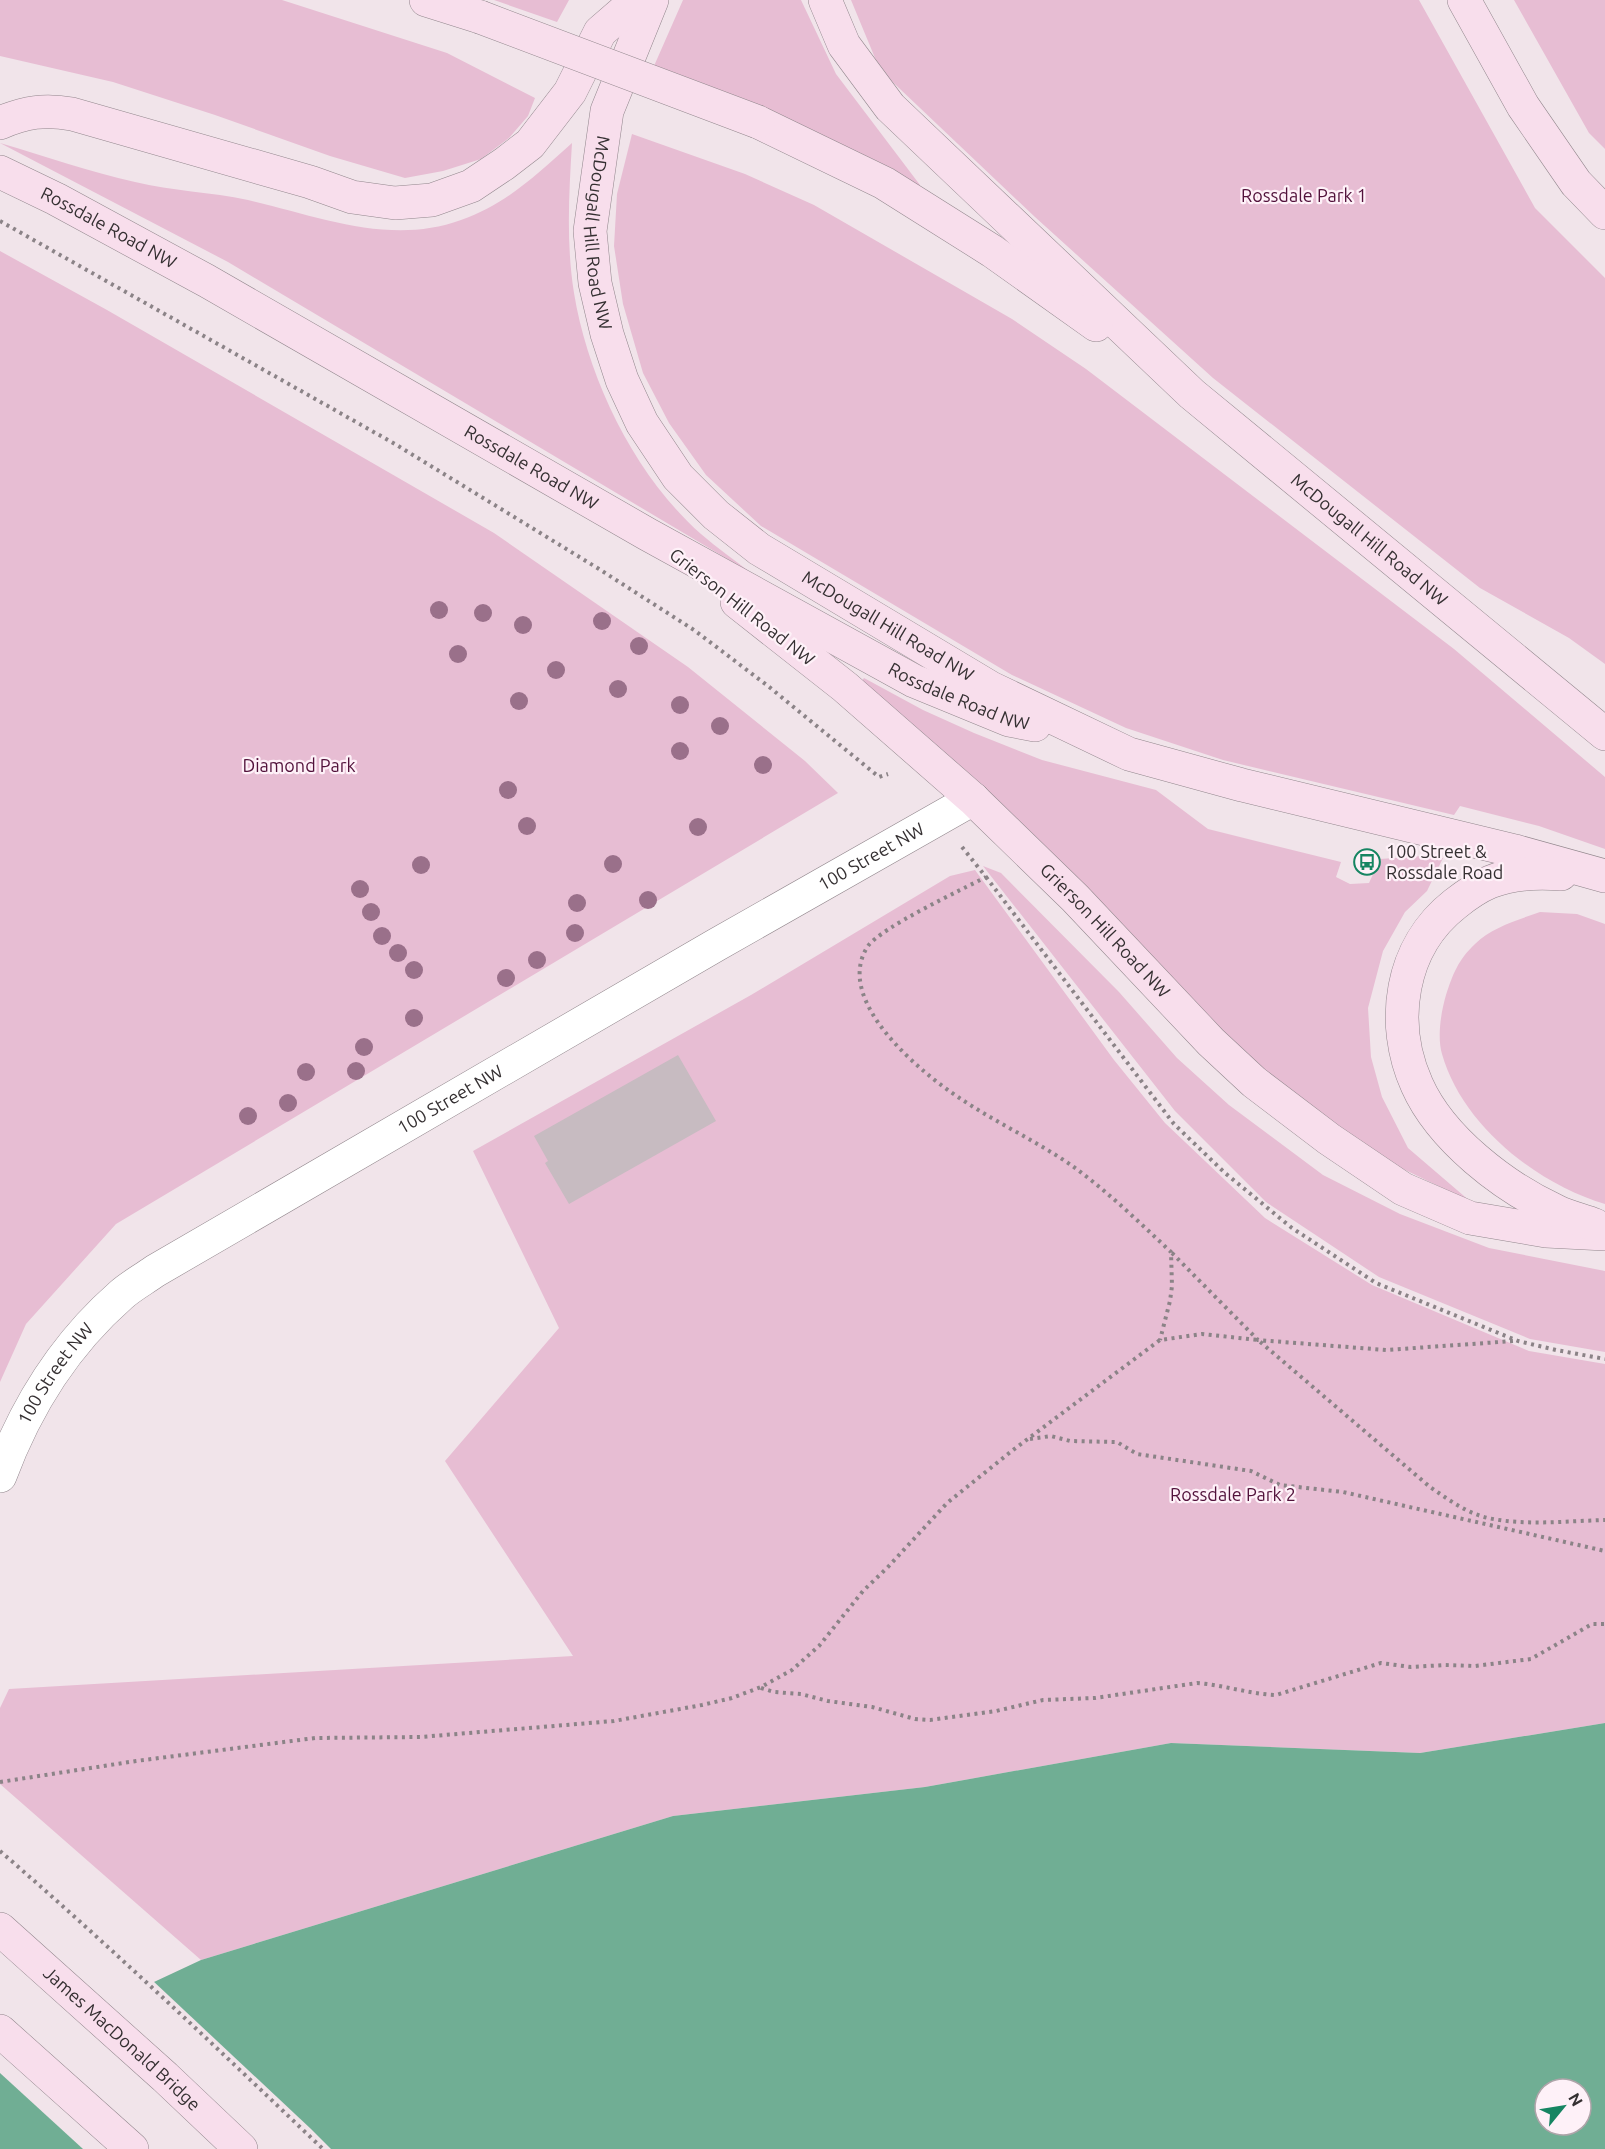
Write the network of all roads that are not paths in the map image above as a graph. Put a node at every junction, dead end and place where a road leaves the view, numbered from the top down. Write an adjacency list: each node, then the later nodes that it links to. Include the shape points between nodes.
1 (426, 0): 6 (main road)
2 (637, 0): 7 (main road, via 600,32 570,92 530,144 471,186 432,200 395,202 352,197 72,114 53,111 17,116)
3 (652, 0): 12 (main road, McDougall Hill Road NW, via 607,111 590,231 595,283 607,334 642,423 678,477 716,515 759,549 991,688)
4 (825, 0): 10 (main road, McDougall Hill Road NW, via 844,45 890,106)
5 (1464, 0): 9 (main road, via 1523,106 1576,183)
6 (469, 9): 10 (main road, bridge, via 758,122 884,183 992,251)
7 (0, 123)
8 (0, 172): 11 (main road, Rossdale Road NW, via 207,281)
9 (1605, 213)
10 (1192, 394): 13 (main road, McDougall Hill Road NW)
11 (647, 534): 12 (main road, Rossdale Road NW, via 914,681 1009,720); 14 (main road, Grierson Hill Road NW, via 845,687)
12 (1075, 729): 15 (main road, McDougall Hill Road NW, via 1129,754)
13 (1605, 734)
14 (973, 799): 17 (main road, Grierson Hill Road NW, via 1075,898 1211,1042 1254,1082 1329,1140 1403,1189 1470,1218 1546,1232); 18 (street, 100 Street NW, via 130,1288 63,1357 28,1411)
15 (1605, 876): 16 (main road, via 1533,872 1489,882 1465,897 1444,913 1415,952 1403,996 1402,1018 1404,1042 1418,1086 1453,1136 1496,1175 1526,1195 1557,1212)
16 (1605, 1228)
17 (1605, 1234)
18 (0, 1476)
19 (0, 1929): 22 (main road, James MacDonald Bridge)
20 (0, 2031): 21 (main road)
21 (132, 2149)
22 (241, 2149)

